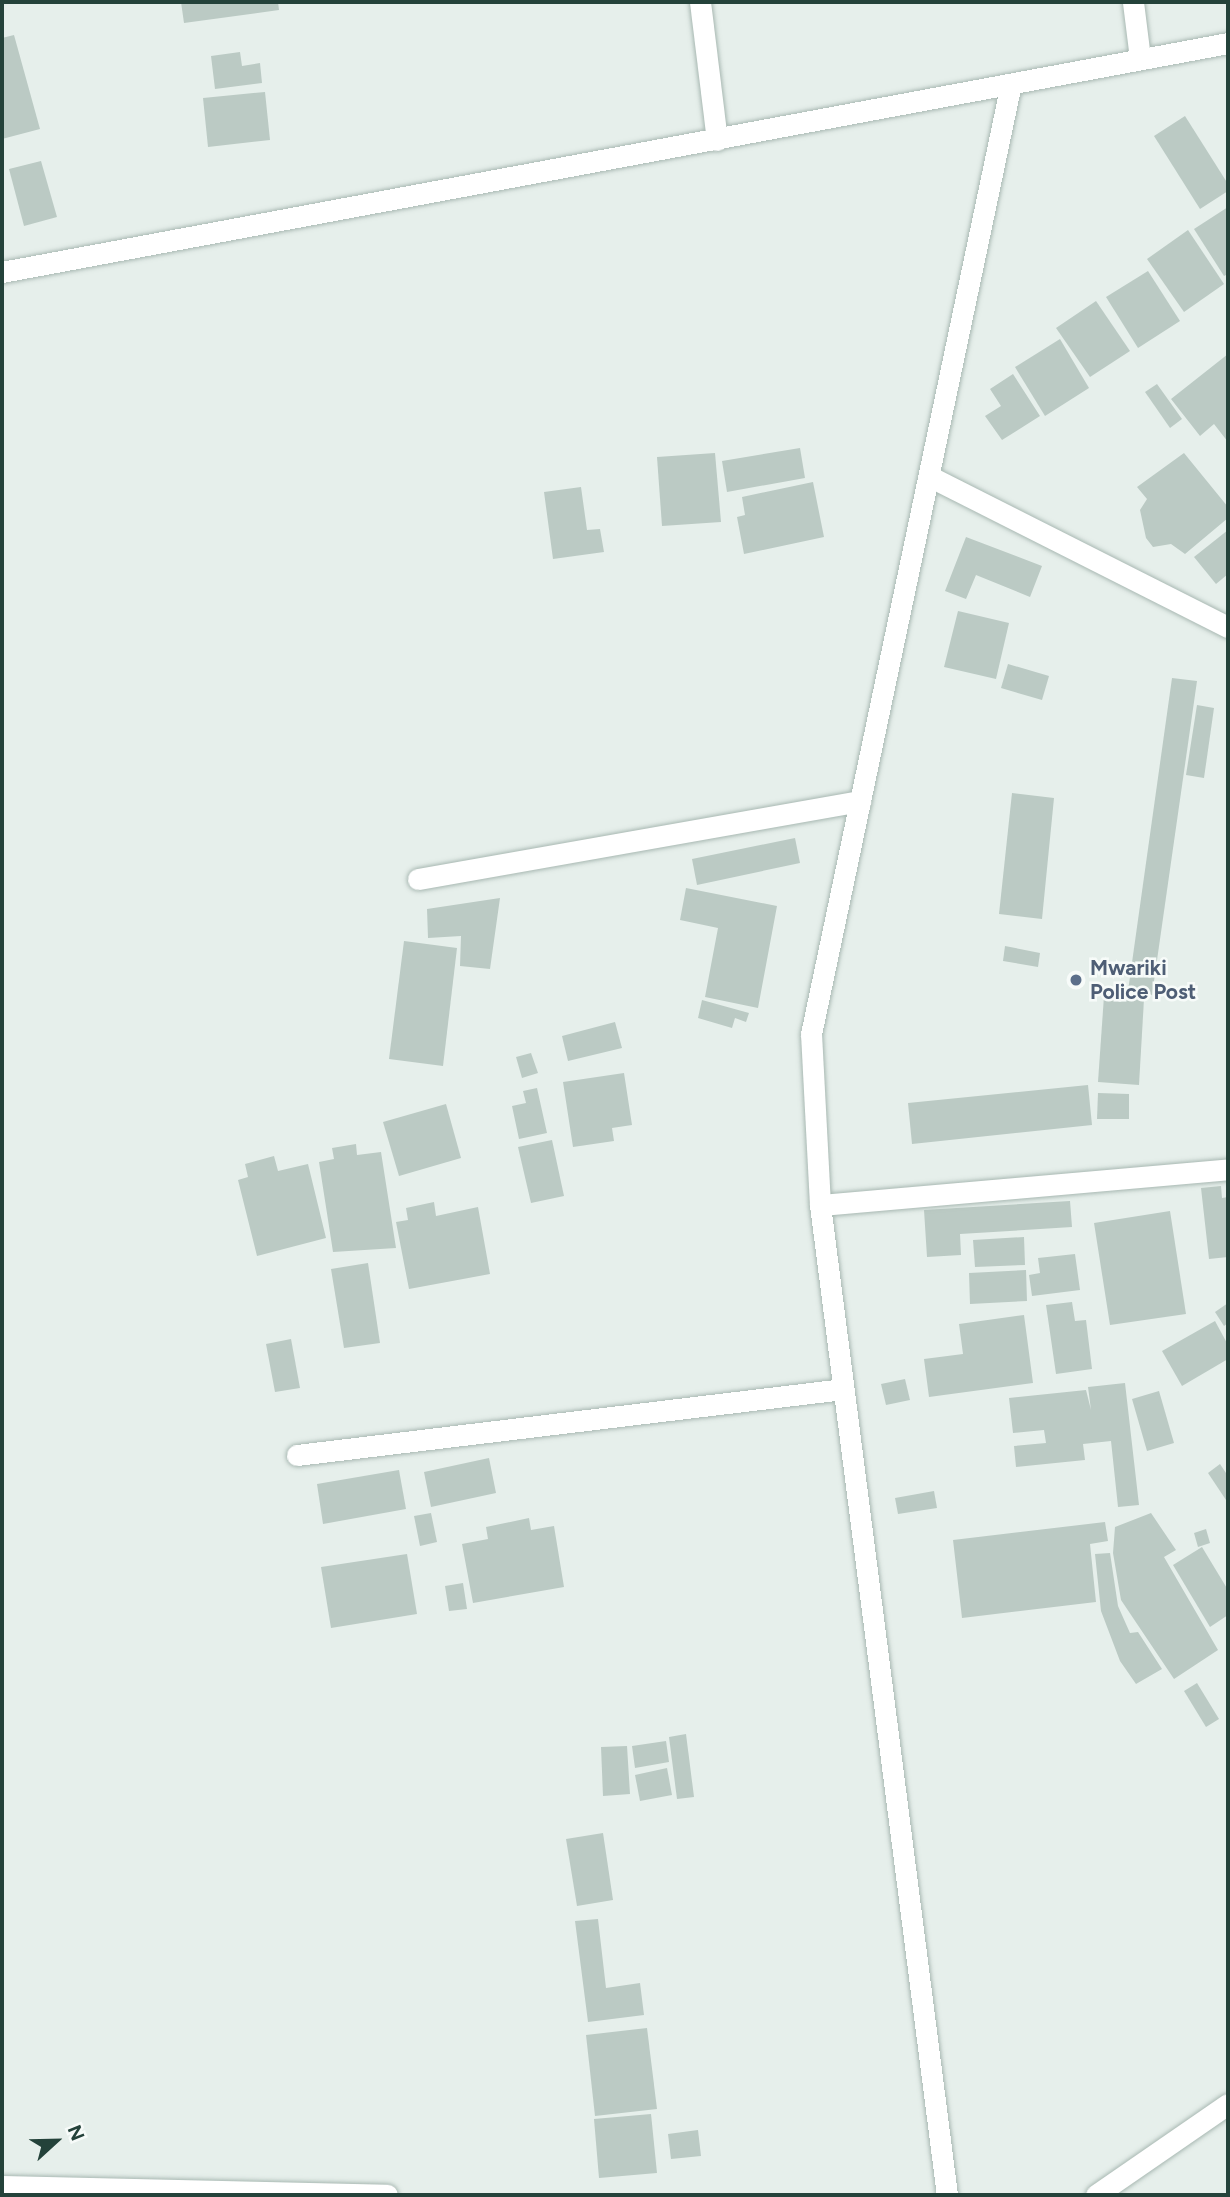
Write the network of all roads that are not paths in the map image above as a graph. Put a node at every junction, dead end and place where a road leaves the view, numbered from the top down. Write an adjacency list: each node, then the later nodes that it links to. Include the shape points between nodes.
1 (700, 2): 6 (street)
2 (1133, 2): 4 (street)
3 (1228, 43): 4 (street)
4 (1140, 58): 5 (street)
5 (1010, 88): 6 (street); 8 (street)
6 (717, 140): 7 (street)
7 (2, 272)
8 (929, 476): 9 (street); 10 (street)
9 (1224, 619)
10 (860, 801): 11 (street); 13 (street, via 811,1034)
11 (418, 879)
12 (1228, 1169): 13 (street)
13 (820, 1205): 14 (street)
14 (843, 1389): 15 (street); 19 (street)
15 (297, 1455)
16 (1228, 2104): 20 (street)
17 (2, 2186): 18 (street)
18 (387, 2195)
19 (947, 2195)
20 (1096, 2195)

